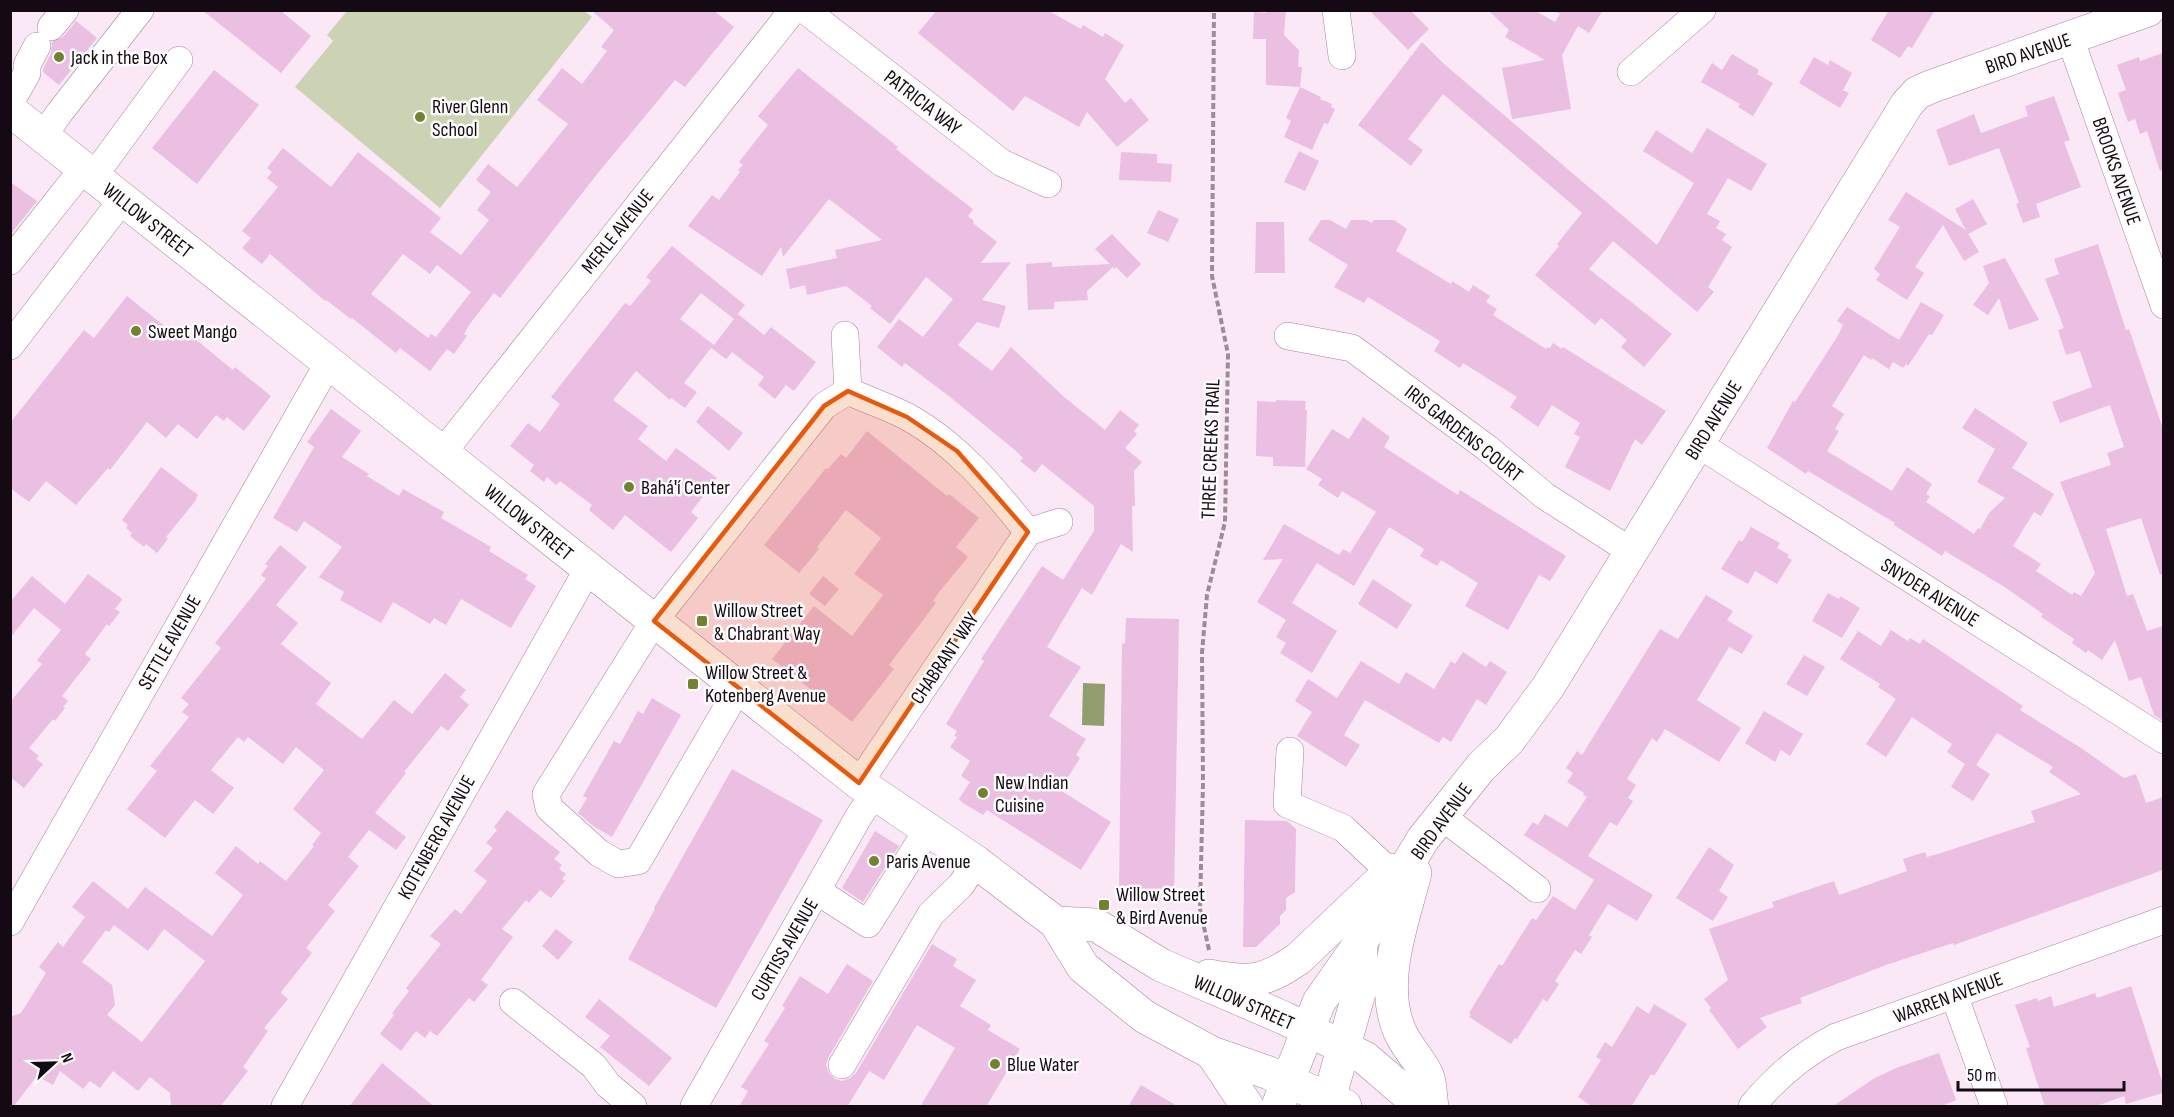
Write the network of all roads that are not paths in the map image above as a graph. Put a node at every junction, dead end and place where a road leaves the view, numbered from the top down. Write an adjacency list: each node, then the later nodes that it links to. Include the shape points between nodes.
1 (140, 10): 12 (street, via 60,112)
2 (793, 10): 24 (street, MERLE AVENUE)
3 (805, 10): 14 (street, PATRICIA WAY, via 1002,163)
4 (1336, 10): 9 (street)
5 (1702, 10): 11 (street)
6 (2148, 10): 8 (main road, BIRD AVENUE)
7 (51, 28): 12 (street, via 27,64)
8 (2070, 38): 17 (street, BROOKS AVENUE); 23 (main road, BIRD AVENUE, via 1930,87 1906,104)
9 (1342, 56)
10 (179, 60): 13 (street)
11 (1631, 72)
12 (19, 120): 13 (main road, WILLOW STREET)
13 (88, 173): 15 (main road, WILLOW STREET); 16 (street)
14 (1048, 184)
15 (122, 200): 20 (street); 21 (main road, WILLOW STREET)
16 (10, 261)
17 (2163, 305)
18 (845, 335): 22 (street)
19 (1288, 336): 27 (street, IRIS GARDENS COURT, via 1352,348 1545,496)
20 (10, 346)
21 (329, 362): 24 (main road, WILLOW STREET); 41 (street, SETTLE AVENUE)
22 (848, 391): 26 (street, via 907,417 957,451); 29 (street, via 824,406)
23 (1698, 444): 27 (main road, BIRD AVENUE); 31 (street, SNYDER AVENUE)
24 (442, 452): 28 (main road, WILLOW STREET)
25 (1059, 522): 26 (street)
26 (1028, 532): 33 (street, CHABRANT WAY)
27 (1632, 552): 34 (main road, BIRD AVENUE, via 1535,705)
28 (588, 569): 29 (main road, WILLOW STREET); 53 (street, KOTENBERG AVENUE)
29 (654, 621): 30 (main road, WILLOW STREET); 30 (street, via 546,794 549,808 599,853 618,864 638,861)
30 (739, 687): 33 (main road, WILLOW STREET)
31 (2163, 740)
32 (1290, 751): 37 (street, via 1287,804 1342,828)
33 (867, 788): 35 (main road, WILLOW STREET); 39 (street, CURTISS AVENUE, via 859,816)
34 (1432, 828): 37 (main road, BIRD AVENUE); 38 (street)
35 (928, 829): 36 (main road, WILLOW STREET); 39 (street, via 868,924)
36 (976, 862): 42 (main road, WILLOW STREET); 50 (street, via 961,885 931,914)
37 (1400, 879): 43 (main road, BIRD AVENUE); 44 (main road, via 1273,975 1240,980); 58 (main road, via 1392,979 1394,1012 1402,1037 1428,1077)
38 (1537, 890)
39 (817, 891): 55 (street, CURTISS AVENUE)
40 (2163, 920): 45 (street, WARREN AVENUE)
41 (10, 922)
42 (1056, 922): 44 (main road, WILLOW STREET, via 1096,925); 49 (main road, WILLOW STREET, via 1083,967 1099,981 1145,1017)
43 (1361, 942): 47 (main road, BIRD AVENUE, via 1320,1002); 48 (main road, via 1360,989)
44 (1161, 965): 47 (main road, WILLOW STREET)
45 (1954, 994): 59 (street, WARREN AVENUE, via 1826,1042 1767,1088); 60 (street)
46 (513, 1002): 54 (street, via 594,1066)
47 (1308, 1030): 48 (main road, WILLOW STREET); 51 (main road, BIRD AVENUE)
48 (1344, 1048): 52 (main road); 57 (main road, WILLOW STREET, via 1365,1058)
49 (1212, 1053): 51 (main road, WILLOW STREET); 56 (main road)
50 (842, 1065)
51 (1283, 1094): 52 (main road, WILLOW STREET)
52 (1334, 1104)
53 (285, 1107)
54 (633, 1107)
55 (694, 1107)
56 (1247, 1107)
57 (1421, 1107)
58 (1431, 1107)
59 (1752, 1107)
60 (1994, 1107)

